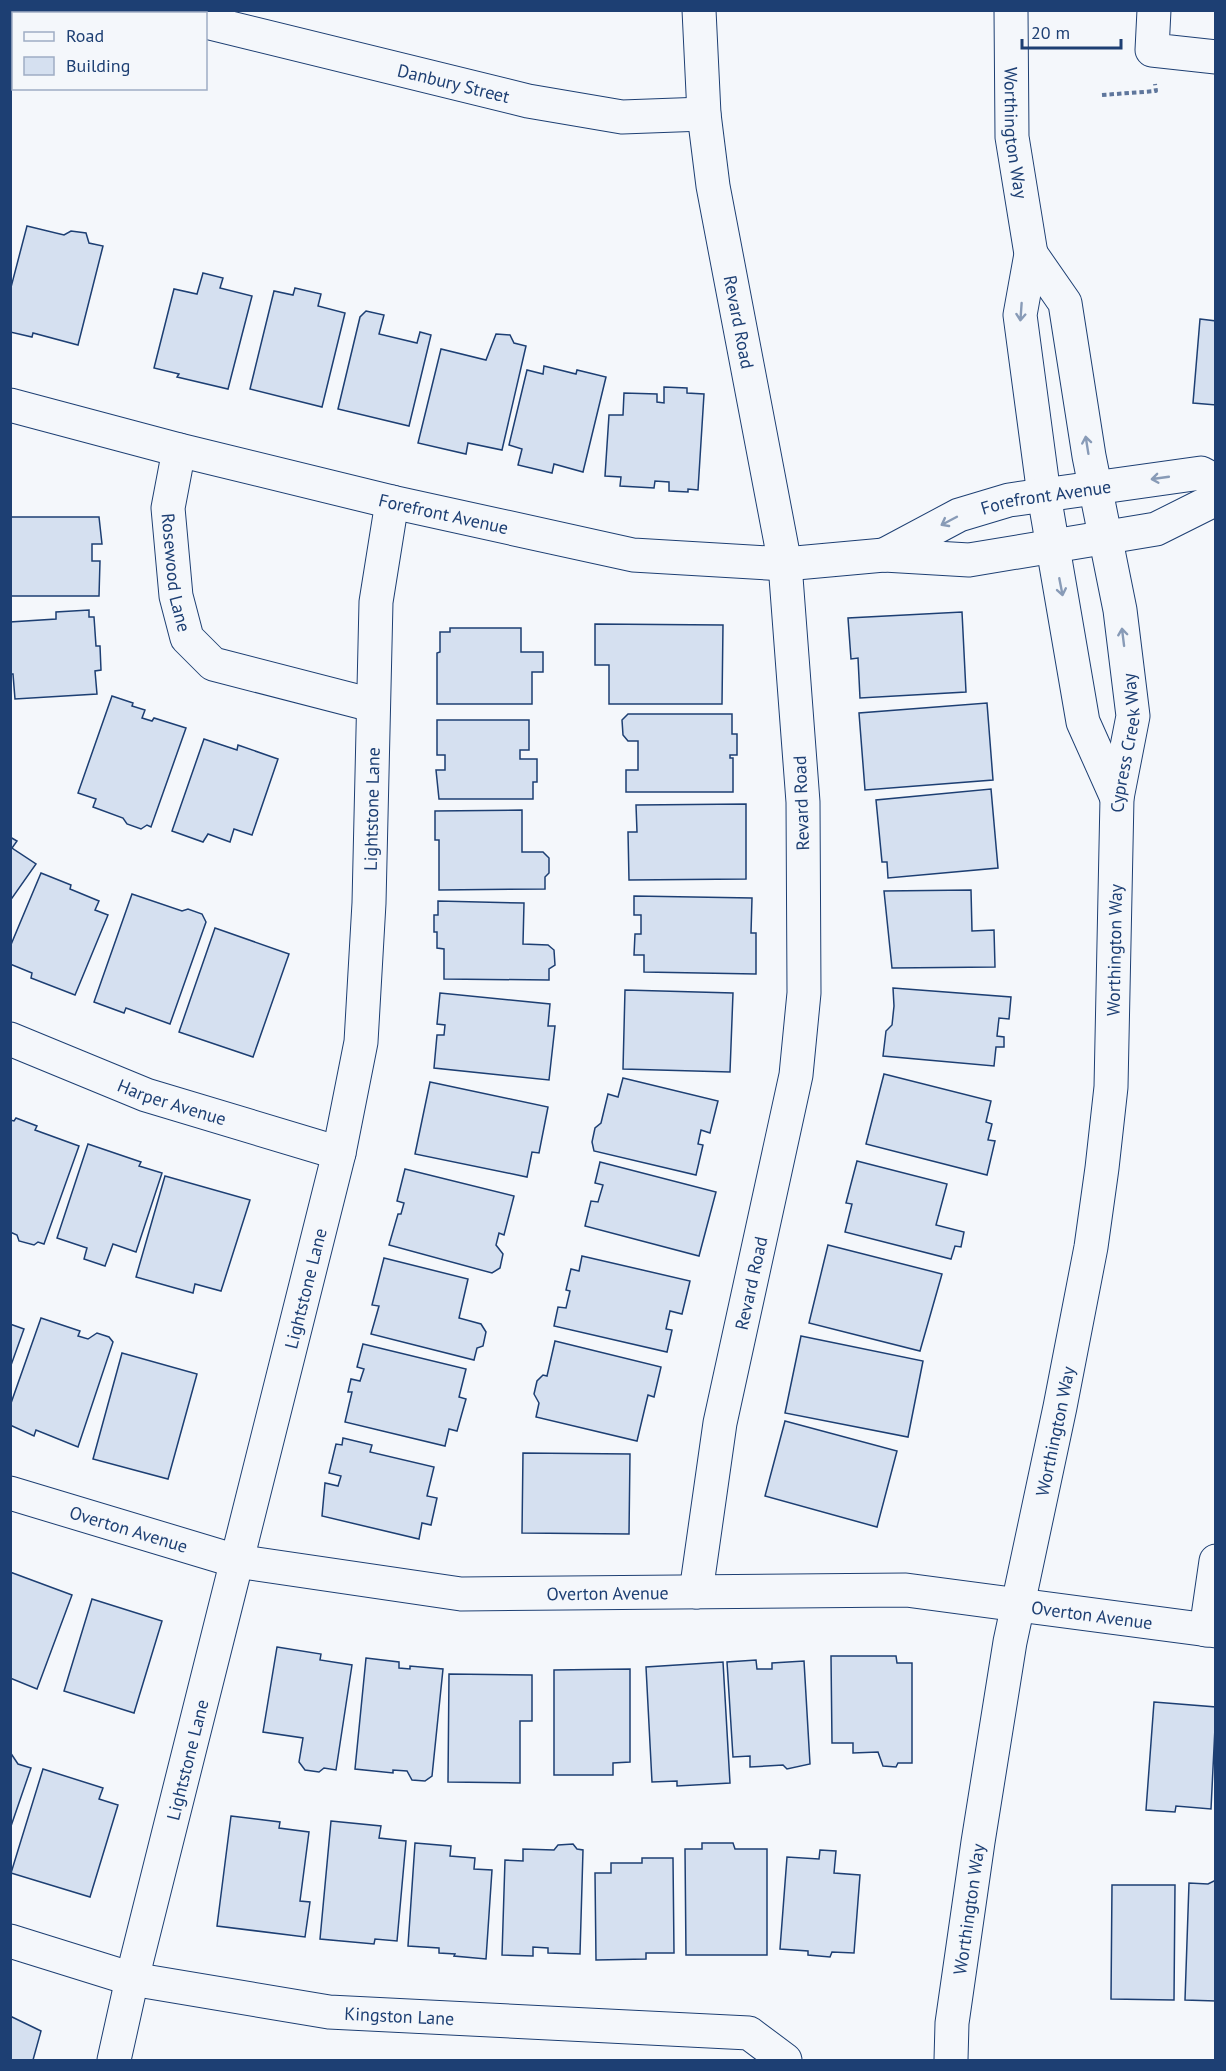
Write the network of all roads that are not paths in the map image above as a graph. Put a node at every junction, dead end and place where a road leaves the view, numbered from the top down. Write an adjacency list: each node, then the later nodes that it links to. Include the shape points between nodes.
1 (699, 10): 6 (street, Revard Road)
2 (1011, 10): 7 (street, Worthington Way, via 1012,137)
3 (1154, 10): 5 (street, via 1152,50)
4 (207, 22): 6 (street, Danbury Street, via 580,111 622,117)
5 (1215, 57)
6 (704, 114): 18 (street, Revard Road, via 713,186)
7 (1031, 254): 11 (street, Cypress Creek Way, one-way to 7, via 1065,303); 12 (street, Cypress Creek Way, one-way to 12, via 1020,315)
8 (10, 405): 9 (street, Forefront Avenue)
9 (178, 450): 14 (street, Forefront Avenue); 19 (street, Rosewood Lane, via 168,508 176,597 187,638 213,664)
10 (1215, 481): 11 (street, Forefront Avenue, one-way to 11, via 1201,473)
11 (1096, 488): 12 (street, Forefront Avenue); 15 (street, Cypress Creek Way)
12 (1044, 495): 16 (street, Cypress Creek Way); 17 (street, Forefront Avenue, one-way to 17, via 1009,500 959,515)
13 (1215, 499): 15 (street, Forefront Avenue, via 1156,529)
14 (392, 502): 18 (street, Forefront Avenue, via 633,555); 19 (street, Lightstone Lane, via 376,602)
15 (1105, 537): 16 (street, Forefront Avenue); 20 (street, Cypress Creek Way, one-way to 15, via 1133,716 1120,610)
16 (1054, 546): 17 (street, Forefront Avenue, via 969,560); 20 (street, Cypress Creek Way, one-way to 20, via 1083,722)
17 (884, 555): 18 (street, Forefront Avenue)
18 (785, 564): 26 (street, Revard Road, via 803,802 804,993 796,1075 720,1423)
19 (372, 705): 22 (street, Lightstone Lane, via 369,903 361,1042)
20 (1117, 798): 27 (street, Worthington Way, via 1111,1087 1102,1168 1067,1372)
21 (10, 1039): 22 (street, Harper Avenue, via 146,1095)
22 (339, 1154): 24 (street, Lightstone Lane)
23 (10, 1493): 24 (street, Overton Avenue)
24 (236, 1561): 26 (street, Overton Avenue, via 461,1594); 30 (street, Lightstone Lane)
25 (1215, 1561): 28 (street)
26 (696, 1592): 27 (street, Overton Avenue, via 906,1590)
27 (1017, 1603): 28 (street, Overton Avenue); 33 (street, Worthington Way, via 978,1842 952,2023)
28 (1211, 1631)
29 (10, 1941): 30 (street, Kingston Lane)
30 (132, 1979): 31 (street, Lightstone Lane); 32 (street, Kingston Lane, via 329,2012 749,2033)
31 (114, 2061)
32 (785, 2061)
33 (951, 2061)

